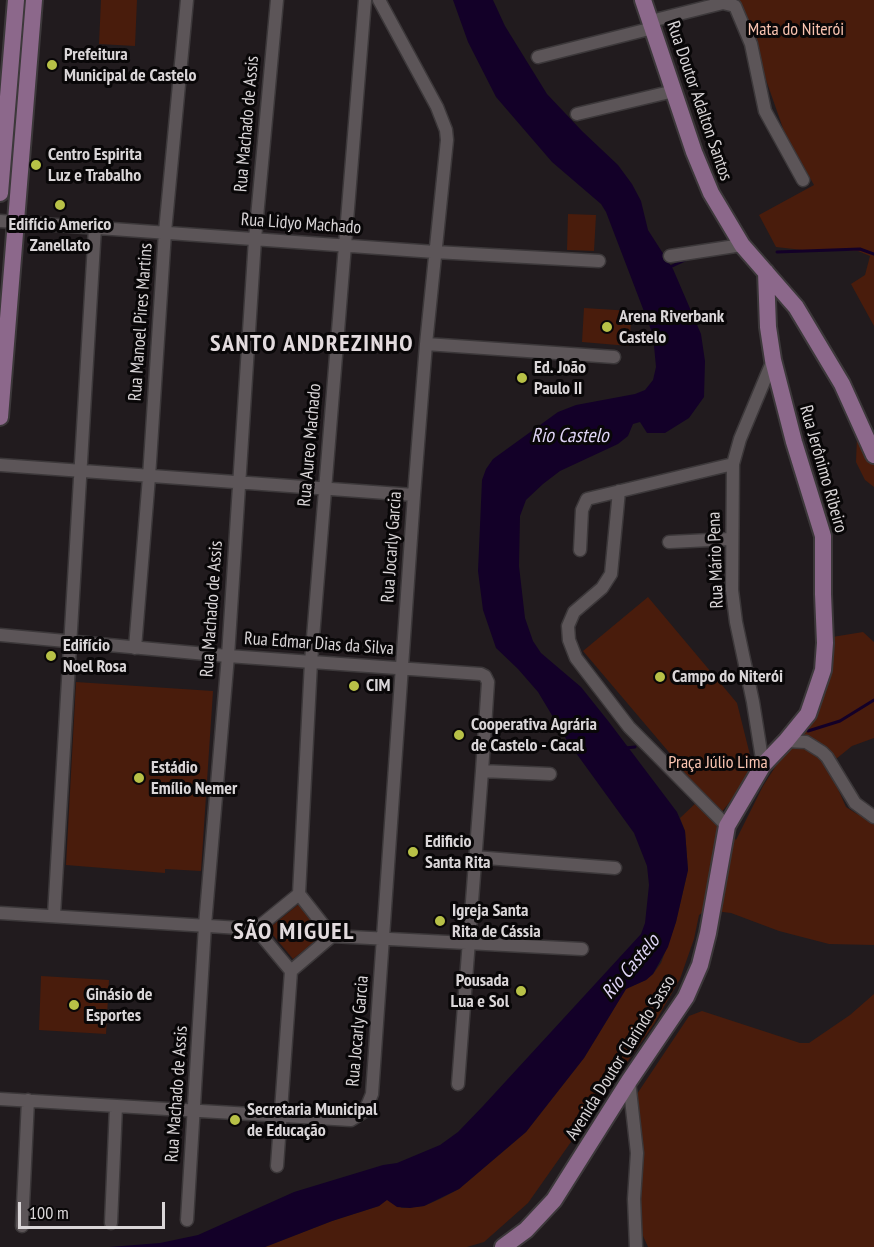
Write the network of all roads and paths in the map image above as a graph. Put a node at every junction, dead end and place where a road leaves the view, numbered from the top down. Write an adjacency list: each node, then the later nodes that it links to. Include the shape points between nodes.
1 (16, 0): 8 (main road)
2 (34, 0): 9 (main road)
3 (187, 0): 18 (street, Rua Manoel Pires Martins)
4 (277, 0): 19 (street, Rua Machado de Assis)
5 (364, 0): 20 (street, Rua Aureo Machado)
6 (379, 0): 22 (street, Rua Jocarly Garcia, via 446,130)
7 (643, 0): 10 (main road, Rua Doutor Adalton Santos)
8 (14, 22): 9 (main road); 15 (main road)
9 (32, 24): 16 (main road)
10 (652, 24): 11 (street); 12 (main road, Rua Doutor Adalton Santos); 14 (street, via 723,3 735,6 751,44 765,111)
11 (538, 57)
12 (675, 91): 13 (street); 21 (main road, Rua Doutor Adalton Santos, via 701,174)
13 (577, 114)
14 (803, 180)
15 (0, 193)
16 (8, 221): 17 (street, Rua Lidyo Machado); 29 (main road)
17 (95, 227): 18 (street, Rua Lidyo Machado); 33 (street)
18 (165, 232): 19 (street, Rua Lidyo Machado); 34 (street, Rua Manoel Pires Martins)
19 (255, 239): 20 (street, Rua Lidyo Machado); 35 (street, Rua Machado de Assis)
20 (345, 244): 22 (street, Rua Lidyo Machado); 36 (street, Rua Aureo Machado)
21 (742, 245): 23 (street); 25 (main road, Rua Doutor Adalton Santos)
22 (435, 252): 24 (street, Rua Lidyo Machado); 26 (street, Rua Jocarly Garcia)
23 (670, 256)
24 (599, 261)
25 (766, 272): 28 (main road, Rua Jerônimo Ribeiro); 30 (main road, Rua Doutor Adalton Santos, via 796,307 826,355)
26 (426, 344): 27 (street); 38 (street, Rua Jocarly Garcia)
27 (614, 357)
28 (772, 360): 31 (street, Rua Mário Pena); 48 (main road, Rua Jerônimo Ribeiro, via 824,549 823,670 808,714)
29 (0, 417)
30 (874, 455)
31 (733, 464): 37 (street); 39 (street, Rua Mário Pena)
32 (0, 465): 33 (street)
33 (81, 471): 34 (street); 43 (street)
34 (149, 477): 35 (street); 44 (street, Rua Manoel Pires Martins)
35 (238, 482): 36 (street); 45 (street, Rua Machado de Assis)
36 (324, 489): 38 (street); 46 (street, Rua Aureo Machado)
37 (619, 491): 41 (street, via 587,499 582,510); 53 (street, via 611,574 602,588 574,612 567,632 576,658 629,727)
38 (414, 495): 47 (street, Rua Jocarly Garcia)
39 (731, 539): 40 (street); 49 (street, Rua Mário Pena, via 736,622)
40 (669, 542)
41 (580, 550)
42 (0, 636): 43 (street, Rua Edmar Dias da Silva)
43 (70, 642): 44 (street, Rua Edmar Dias da Silva); 58 (street)
44 (135, 648): 45 (street, Rua Edmar Dias da Silva)
45 (228, 656): 46 (street, Rua Edmar Dias da Silva); 59 (street, Rua Machado de Assis)
46 (311, 662): 47 (street, Rua Edmar Dias da Silva); 56 (street, Rua Aureo Machado)
47 (401, 668): 50 (street, Rua Edmar Dias da Silva, via 485,676 488,681); 62 (street, Rua Jocarly Garcia)
48 (786, 741): 49 (main road, Rua Jerônimo Ribeiro); 52 (street, via 806,742 822,752 855,803)
49 (763, 765): 53 (main road, Avenida Doutor Clarindo Sasso)
50 (482, 771): 51 (street); 54 (street)
51 (550, 774)
52 (874, 817)
53 (726, 826): 66 (main road, Avenida Doutor Clarindo Sasso, via 700,965 686,997)
54 (474, 857): 55 (street); 63 (street)
55 (615, 868)
56 (299, 894): 60 (street); 61 (street)
57 (0, 912): 58 (street)
58 (54, 915): 59 (street)
59 (205, 925): 60 (street); 71 (street, Rua Machado de Assis)
60 (256, 929): 65 (street)
61 (332, 936): 62 (street); 65 (street)
62 (384, 939): 63 (street); 72 (street, Rua Jocarly Garcia, via 372,1094 365,1111 351,1120)
63 (468, 944): 64 (street); 67 (street)
64 (582, 949)
65 (291, 971): 72 (street)
66 (629, 1081): 77 (main road, Avenida Doutor Clarindo Sasso, via 554,1200 526,1230); 78 (street, via 637,1153)
67 (458, 1084)
68 (0, 1099): 69 (street)
69 (28, 1100): 70 (street); 76 (street)
70 (116, 1106): 71 (street); 75 (street)
71 (193, 1111): 72 (street); 74 (street, Rua Machado de Assis)
72 (279, 1117): 73 (street)
73 (277, 1166)
74 (187, 1220)
75 (111, 1223)
76 (22, 1226)
77 (503, 1247)
78 (636, 1247)

